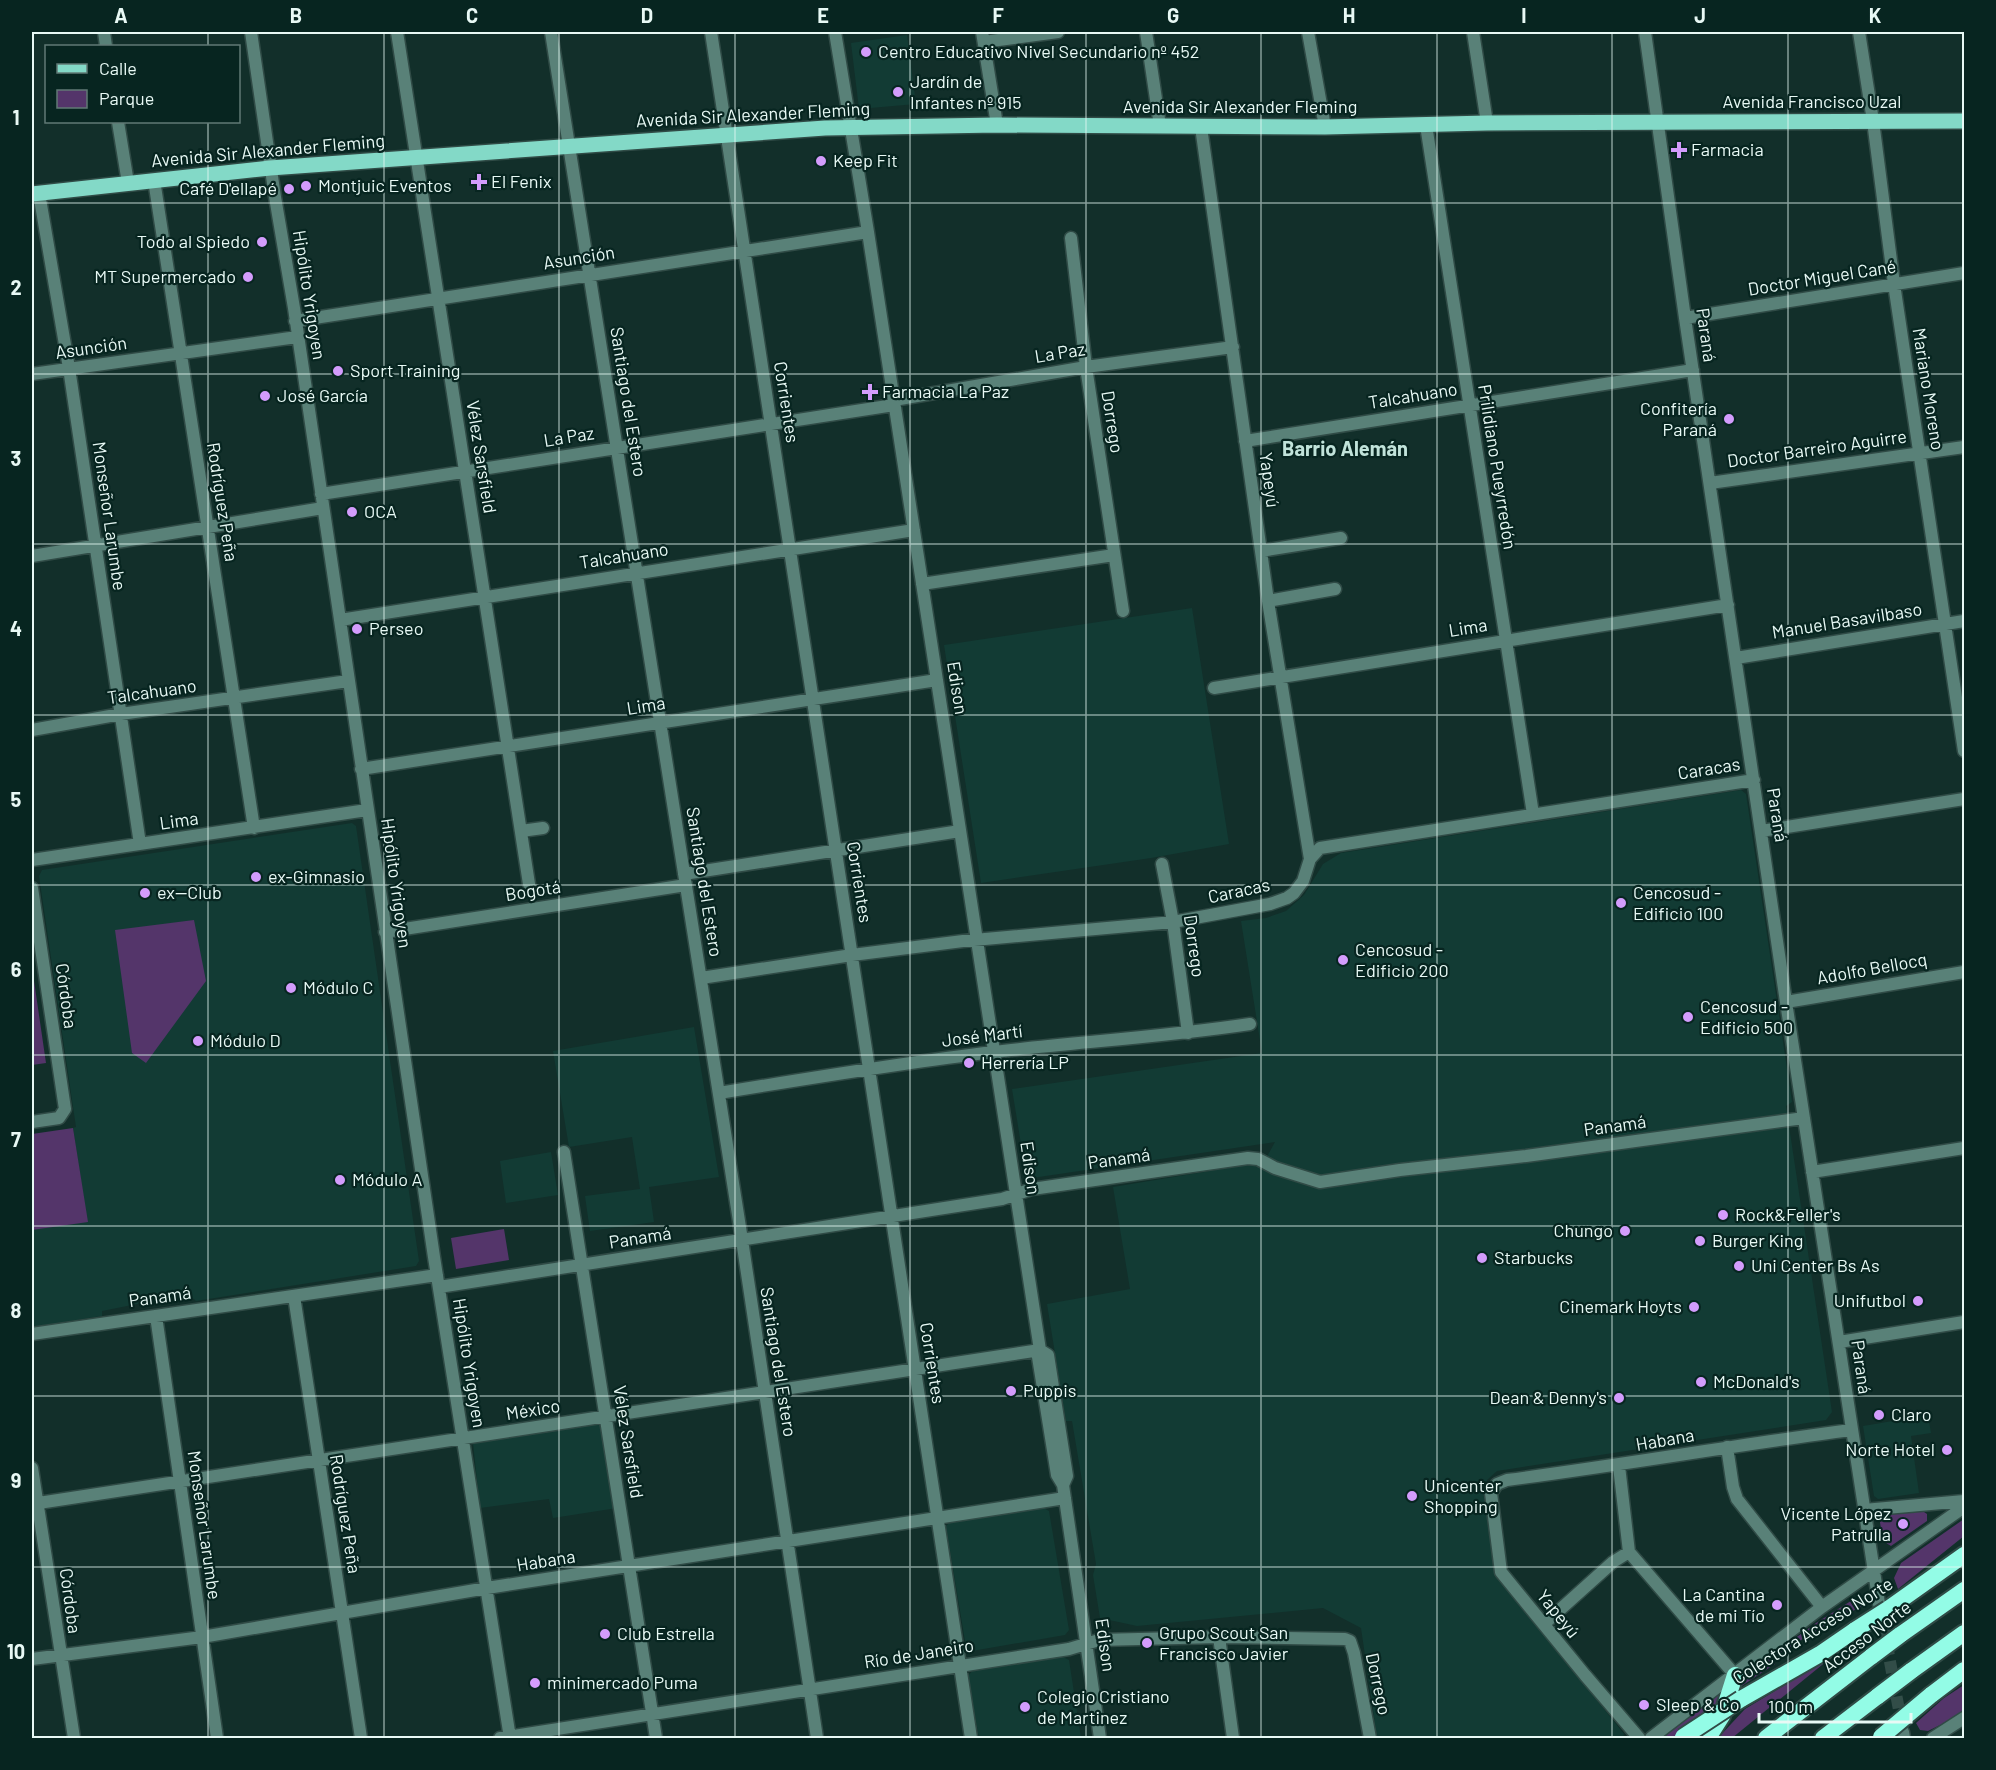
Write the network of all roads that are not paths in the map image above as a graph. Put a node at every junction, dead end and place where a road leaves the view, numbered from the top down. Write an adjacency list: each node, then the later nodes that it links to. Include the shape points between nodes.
1 (251, 32): 27 (street, Hipólito Yrigoyen)
2 (397, 32): 26 (street, Vélez Sarsfield)
3 (551, 32): 25 (street, Santiago del Estero)
4 (711, 32): 24 (street, Corrientes)
5 (834, 32): 23 (street, Edison)
6 (1058, 32): 12 (street)
7 (1146, 32): 20 (street)
8 (1308, 32): 22 (street)
9 (1473, 32): 16 (street)
10 (1645, 32): 17 (street, Paraná)
11 (1859, 32): 13 (street, Mariano Moreno)
12 (983, 37): 18 (street)
13 (1873, 121): 14 (main road, Avenida Francisco Uzal); 17 (main road, Avenida Francisco Uzal); 36 (street, Mariano Moreno)
14 (1965, 121)
15 (118, 123): 29 (street)
16 (1487, 123): 17 (main road, Avenida Sir Alexander Fleming); 19 (main road, Avenida Sir Alexander Fleming)
17 (1659, 123): 38 (street, Paraná)
18 (997, 125): 20 (main road, Avenida Sir Alexander Fleming); 23 (main road, Avenida Sir Alexander Fleming)
19 (1426, 125): 22 (main road, Avenida Sir Alexander Fleming); 48 (street, Prilidiano Pueyrredón)
20 (1160, 126): 21 (main road, Avenida Sir Alexander Fleming)
21 (1201, 127): 22 (main road, Avenida Sir Alexander Fleming); 41 (street, Yapeyú)
22 (1325, 127)
23 (849, 128): 24 (main road, Avenida Sir Alexander Fleming); 31 (street, Edison)
24 (727, 134): 25 (main road, Avenida Sir Alexander Fleming); 33 (street, Corrientes)
25 (569, 147): 26 (main road, Avenida Sir Alexander Fleming); 35 (street, Santiago del Estero)
26 (416, 159): 27 (main road, Avenida Sir Alexander Fleming); 37 (street, Vélez Sarsfield)
27 (270, 168): 28 (main road, Avenida Sir Alexander Fleming); 39 (street, Hipólito Yrigoyen)
28 (154, 180): 29 (main road, Avenida Sir Alexander Fleming); 42 (street, Rodríguez Peña)
29 (128, 183): 30 (main road, Avenida Sir Alexander Fleming)
30 (35, 194): 44 (street, Monseñor Larumbe)
31 (868, 232): 33 (street, Asunción); 47 (street, Edison)
32 (1071, 238): 43 (street, Dorrego)
33 (745, 251): 35 (street, Asunción); 49 (street, Corrientes)
34 (1965, 273): 36 (street, Doctor Miguel Cané)
35 (590, 274): 37 (street, Asunción); 52 (street, Santiago del Estero)
36 (1894, 284): 38 (street, Doctor Miguel Cané); 53 (street, Mariano Moreno)
37 (438, 298): 39 (street, Asunción); 54 (street, Vélez Sarsfield)
38 (1685, 318): 45 (street, Paraná)
39 (296, 321): 40 (street, Hipólito Yrigoyen)
40 (297, 338): 42 (street, Asunción); 56 (street, Hipólito Yrigoyen)
41 (1233, 346): 43 (street, La Paz); 50 (street, Yapeyú)
42 (182, 354): 44 (street, Asunción); 58 (street, Rodríguez Peña)
43 (1086, 367): 47 (street, La Paz); 64 (street, Dorrego)
44 (69, 368): 46 (street, Asunción); 61 (street, Monseñor Larumbe)
45 (1693, 370): 48 (street, Talcahuano); 55 (street, Paraná)
46 (32, 374)
47 (894, 402): 49 (street, La Paz); 59 (street, Edison)
48 (1470, 405): 50 (street, Talcahuano); 76 (street, Prilidiano Pueyrredón)
49 (771, 424): 52 (street, La Paz); 62 (street, Corrientes)
50 (1245, 441): 63 (street, Yapeyú)
51 (1965, 447): 53 (street, Doctor Barreiro Aguirre)
52 (617, 448): 54 (street, La Paz); 66 (street, Santiago del Estero)
53 (1919, 453): 55 (street, Doctor Barreiro Aguirre); 75 (street, Mariano Moreno)
54 (465, 472): 56 (street, La Paz); 69 (street, Vélez Sarsfield)
55 (1710, 483): 71 (street, Paraná)
56 (321, 494): 57 (street, Hipólito Yrigoyen)
57 (323, 508): 58 (street); 73 (street, Hipólito Yrigoyen)
58 (207, 526): 61 (street); 82 (street, Rodríguez Peña)
59 (914, 530): 62 (street, Talcahuano); 67 (street, Edison)
60 (1341, 538): 63 (street)
61 (95, 545): 65 (street); 84 (street, Monseñor Larumbe)
62 (790, 549): 66 (street, Talcahuano); 83 (street, Corrientes)
63 (1261, 551): 70 (street, Yapeyú)
64 (1114, 555): 67 (street); 72 (street, Dorrego)
65 (32, 556)
66 (637, 573): 69 (street, Talcahuano); 85 (street, Santiago del Estero)
67 (922, 584): 79 (street, Edison)
68 (1335, 589): 70 (street)
69 (484, 596): 73 (street, Talcahuano); 87 (street, Vélez Sarsfield)
70 (1268, 601): 78 (street, Yapeyú)
71 (1728, 605): 76 (street, Lima); 77 (street, Paraná)
72 (1123, 611)
73 (340, 620): 80 (street, Hipólito Yrigoyen)
74 (1965, 621): 75 (street, Manuel Basavilbaso)
75 (1945, 624): 77 (street, Manuel Basavilbaso); 88 (street, Mariano Moreno)
76 (1506, 640): 78 (street, Lima); 93 (street, Prilidiano Pueyrredón)
77 (1736, 658): 90 (street, Paraná)
78 (1281, 677): 81 (street, Lima); 101 (street, Yapeyú)
79 (937, 680): 83 (street, Lima); 97 (street, Edison)
80 (348, 681): 82 (street, Talcahuano); 89 (street, Hipólito Yrigoyen)
81 (1214, 688)
82 (235, 699): 84 (street, Talcahuano); 94 (street, Rodríguez Peña)
83 (813, 699): 85 (street, Lima); 100 (street, Corrientes)
84 (121, 714): 86 (street, Talcahuano); 99 (street, Monseñor Larumbe)
85 (660, 722): 87 (street, Lima); 104 (street, Santiago del Estero)
86 (32, 730)
87 (507, 745): 89 (street, Lima); 96 (street, Vélez Sarsfield)
88 (1965, 751)
89 (361, 769): 92 (street, Hipólito Yrigoyen)
90 (1754, 780): 93 (street, Caracas); 98 (street, Paraná)
91 (1965, 799): 98 (street)
92 (368, 810): 94 (street, Lima); 108 (street, Hipólito Yrigoyen)
93 (1533, 814): 101 (street, Caracas, via 1320,848)
94 (254, 828): 99 (street, Lima)
95 (543, 828): 96 (street)
96 (521, 831): 105 (street, Vélez Sarsfield)
97 (960, 831): 100 (street, Bogotá); 109 (street, Edison)
98 (1761, 831): 113 (street, Paraná)
99 (140, 844): 102 (street, Lima)
100 (836, 850): 104 (street, Bogotá); 110 (street, Corrientes)
101 (1310, 859): 107 (street, Caracas, via 1303,881 1287,898)
102 (32, 860)
103 (1162, 864): 107 (street, Dorrego)
104 (685, 879): 108 (street, Bogotá); 112 (street, Santiago del Estero)
105 (529, 884)
106 (32, 888): 120 (street, Córdoba, via 64,1109 59,1118)
107 (1173, 922): 109 (street, Caracas); 115 (street, Dorrego)
108 (386, 932): 128 (street, Hipólito Yrigoyen)
109 (976, 940): 110 (street, Caracas); 116 (street, Edison)
110 (852, 955): 112 (street, Caracas); 117 (street, Corrientes)
111 (1965, 972): 113 (street, Adolfo Bellocq)
112 (700, 978): 118 (street, Santiago del Estero)
113 (1786, 1002): 119 (street, Paraná)
114 (1250, 1024): 115 (street, José Martí)
115 (1188, 1033): 116 (street, José Martí)
116 (994, 1052): 117 (street, José Martí); 124 (street, Edison)
117 (869, 1068): 118 (street, José Martí); 125 (street, Corrientes)
118 (719, 1093): 126 (street, Santiago del Estero)
119 (1804, 1118): 123 (street, Paraná); 124 (street, Panamá, via 1320,1182 1248,1158 1032,1189)
120 (32, 1122)
121 (1965, 1148): 123 (street)
122 (564, 1152): 127 (street, Vélez Sarsfield)
123 (1812, 1172): 133 (street, Paraná)
124 (1016, 1195): 125 (street, Panamá); 134 (street, Edison)
125 (891, 1216): 126 (street, Panamá); 135 (street, Corrientes)
126 (742, 1240): 127 (street, Panamá); 136 (street, Santiago del Estero)
127 (582, 1266): 128 (street, Panamá); 137 (street, Vélez Sarsfield)
128 (438, 1281): 129 (street, Panamá); 139 (street, Hipólito Yrigoyen)
129 (294, 1296): 130 (street, Panamá); 141 (street, Rodríguez Peña)
130 (156, 1316): 132 (street, Panamá); 144 (street, Monseñor Larumbe)
131 (1965, 1322): 133 (street)
132 (32, 1334)
133 (1839, 1342): 138 (street, Paraná)
134 (1040, 1350): 135 (street, México); 146 (street, Edison, via 1048,1355 1055,1396 1066,1476)
135 (915, 1369): 136 (street, México); 151 (street, Corrientes)
136 (765, 1392): 137 (street, México); 152 (street, Santiago del Estero)
137 (606, 1416): 139 (street, México); 156 (street, Vélez Sarsfield)
138 (1851, 1430): 140 (street, Habana); 150 (street, Paraná)
139 (463, 1439): 141 (street, México); 159 (street, Hipólito Yrigoyen)
140 (1727, 1447): 142 (street, Habana); 162 (street, via 1737,1499)
141 (319, 1460): 144 (street, México); 163 (street, Rodríguez Peña)
142 (1619, 1466): 145 (street, Habana, via 1508,1479 1497,1484); 154 (street)
143 (32, 1468): 148 (street, Córdoba)
144 (180, 1481): 148 (street, México); 166 (street, Monseñor Larumbe)
145 (1491, 1493): 164 (street, Yapeyú, via 1501,1572)
146 (1065, 1498): 151 (street, Habana); 169 (street, Edison)
147 (1965, 1501): 150 (street)
148 (34, 1504): 170 (street, Córdoba)
149 (1965, 1507): 157 (street)
150 (1864, 1510): 157 (street, Paraná)
151 (938, 1519): 152 (street, Habana); 172 (street, Corrientes)
152 (787, 1542): 156 (street, Habana); 175 (street, Santiago del Estero)
153 (1965, 1549): 158 (highway)
154 (1629, 1552): 164 (street); 174 (street)
155 (1965, 1555): 158 (highway, Colectora Acceso Norte)
156 (630, 1566): 159 (street, Habana); 176 (street, Vélez Sarsfield)
157 (1873, 1570): 161 (street, Paraná); 162 (street)
158 (1920, 1587): 190 (highway, Colectora Acceso Norte, bridge)
159 (487, 1588): 163 (street, Habana); 181 (street, Hipólito Yrigoyen)
160 (1965, 1590): 192 (highway, Acceso Norte, bridge)
161 (1879, 1604)
162 (1822, 1607): 174 (street)
163 (342, 1614): 166 (street, Habana); 180 (street, Rodríguez Peña)
164 (1544, 1624): 188 (street, Yapeyú)
165 (1965, 1634): 193 (highway, bridge)
166 (202, 1637): 170 (street, Habana); 179 (street, Monseñor Larumbe)
167 (1219, 1637): 168 (street, Río de Janeiro); 169 (street, Río de Janeiro); 186 (street)
168 (1345, 1639): 187 (street, Dorrego, via 1350,1641 1354,1653)
169 (1085, 1643): 172 (street, Río de Janeiro, via 1069,1649); 185 (street, Edison)
170 (59, 1655): 171 (street, Habana); 178 (street, Córdoba)
171 (32, 1659)
172 (960, 1666): 175 (street, Río de Janeiro); 184 (street, Corrientes)
173 (1965, 1673): 194 (highway, bridge)
174 (1735, 1675): 189 (street); 191 (highway, via 1722,1716)
175 (810, 1689): 176 (street, Río de Janeiro); 183 (street, Santiago del Estero)
176 (652, 1714): 181 (street, Río de Janeiro); 182 (street, Vélez Sarsfield)
177 (1965, 1718): 195 (street)
178 (74, 1738)
179 (217, 1738)
180 (361, 1738)
181 (507, 1738)
182 (656, 1738)
183 (817, 1738)
184 (971, 1738)
185 (1100, 1738)
186 (1233, 1738)
187 (1370, 1738)
188 (1639, 1738)
189 (1651, 1738)
190 (1683, 1738)
191 (1708, 1738)
192 (1766, 1738)
193 (1823, 1738)
194 (1880, 1738)
195 (1933, 1738)

